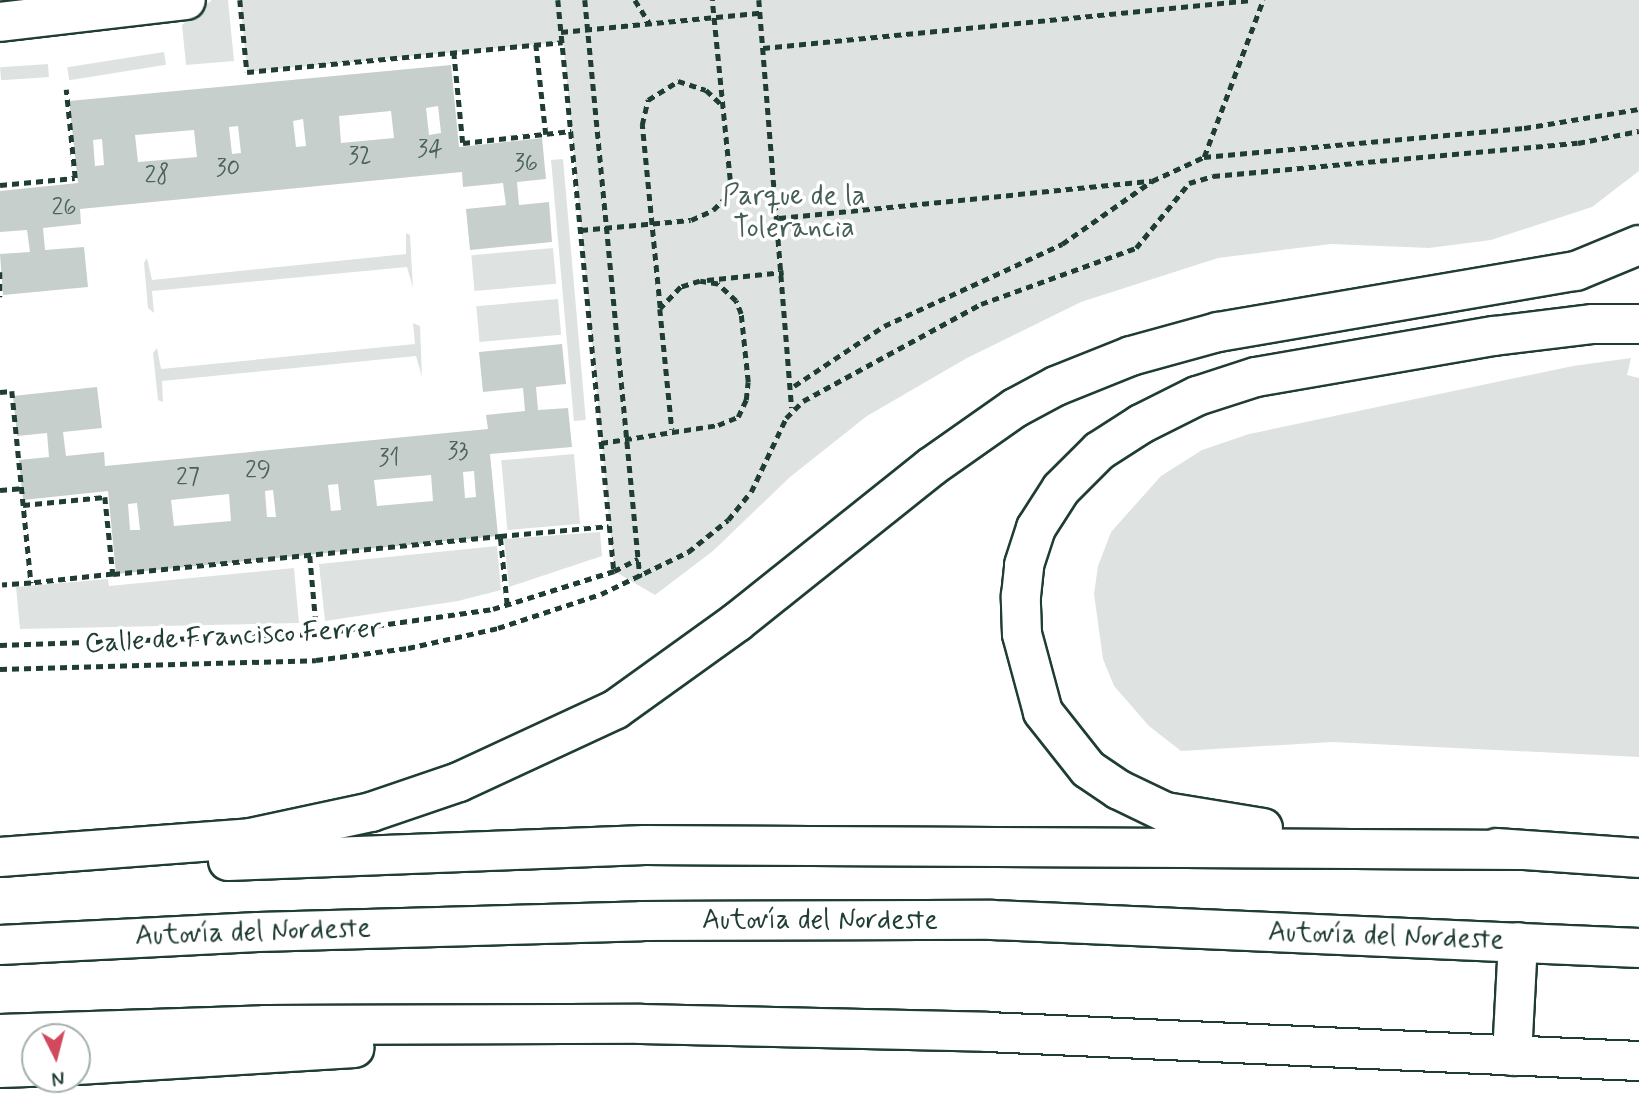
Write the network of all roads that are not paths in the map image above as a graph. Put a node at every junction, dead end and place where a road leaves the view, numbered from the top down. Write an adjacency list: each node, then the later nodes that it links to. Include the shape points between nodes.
1 (186, 0): 2 (main road)
2 (0, 22)
3 (1639, 245): 6 (main road, via 1576,271 1218,332 1131,356 1056,386 931,467 737,622 616,709 459,782 371,812 250,838)
4 (1639, 324): 5 (main road, via 1593,324 1494,336 1256,377 1197,396 1098,451 1061,489 1036,528 1024,565 1022,634 1043,712 1088,769 1119,790 1166,812 1230,825)
5 (1521, 850): 7 (main road); 8 (main road, via 645,845)
6 (0, 858)
7 (1639, 858)
8 (0, 871)
9 (0, 935): 10 (main road)
10 (56, 941): 11 (main road, Autovía del Nordeste, via 642,921 992,920); 12 (main road, Autovía del Nordeste)
11 (1518, 942): 13 (main road, Autovía del Nordeste); 16 (main road)
12 (0, 945)
13 (1639, 948)
14 (641, 1024): 15 (main road, via 252,1026); 16 (main road, via 987,1032); 18 (main road)
15 (0, 1034)
16 (1512, 1056): 17 (main road)
17 (1639, 1061)
18 (91, 1064)
19 (21, 1067): 20 (main road)
20 (0, 1068)

